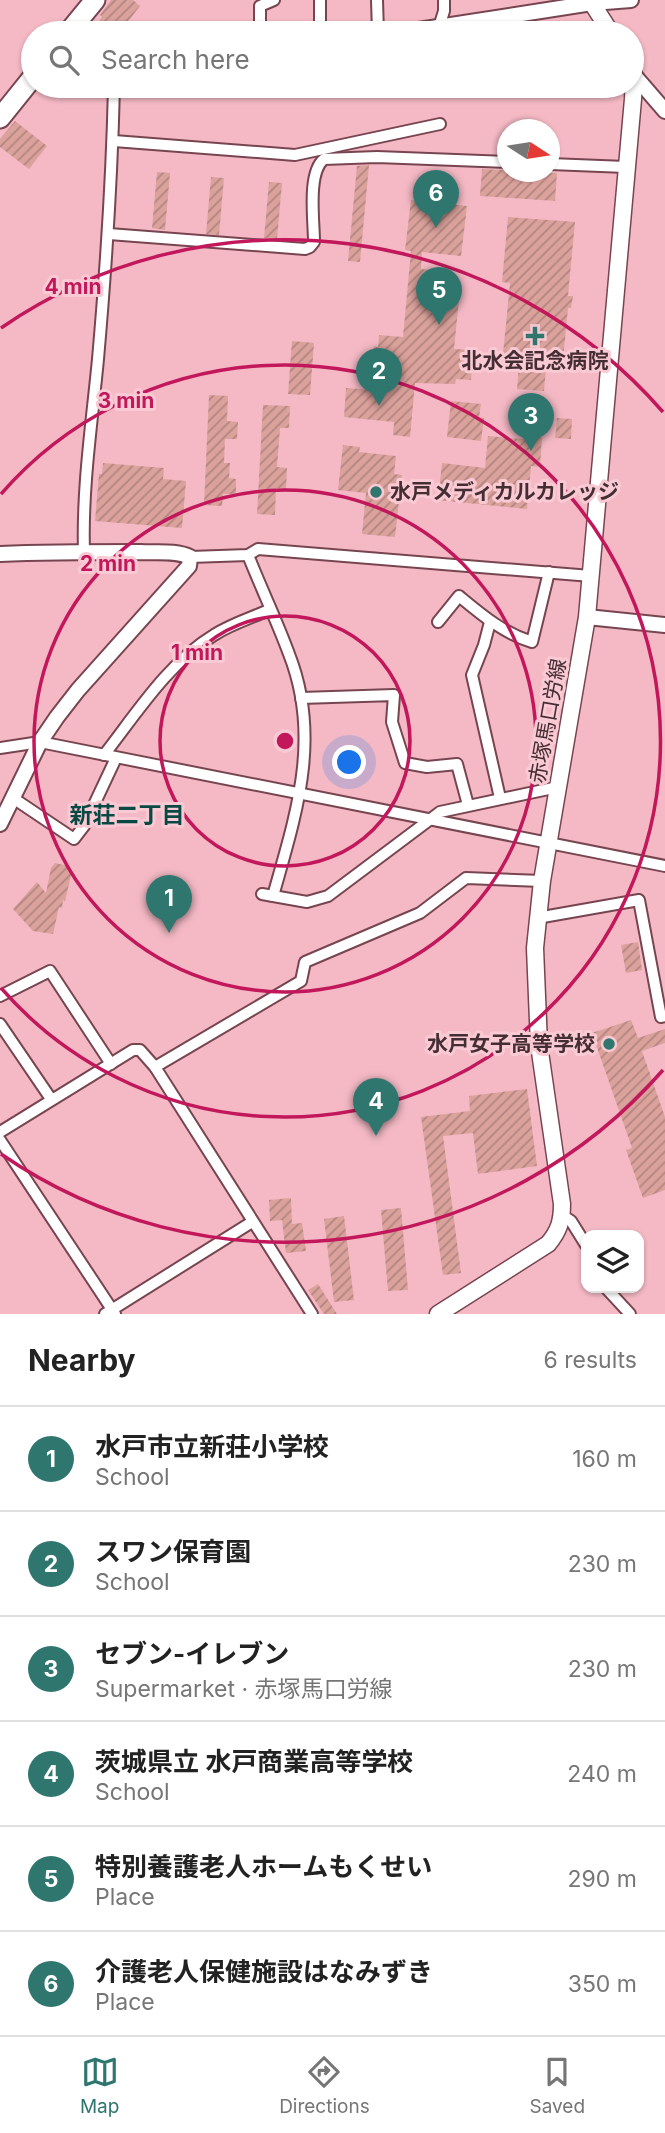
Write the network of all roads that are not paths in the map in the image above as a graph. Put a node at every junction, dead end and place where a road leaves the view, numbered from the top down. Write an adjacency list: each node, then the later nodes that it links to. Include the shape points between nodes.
1 (95, 0): 9 (highway)
2 (275, 0): 10 (street, via 260,6)
3 (320, 0): 11 (street)
4 (377, 0): 12 (street)
5 (444, 0): 13 (street)
6 (621, 0): 7 (street); 8 (street)
7 (631, 0)
8 (591, 1): 14 (street); 15 (main road)
9 (80, 21)
10 (260, 21)
11 (320, 21)
12 (378, 21)
13 (441, 21)
14 (474, 21)
15 (604, 21)
16 (644, 85): 20 (street)
17 (21, 92): 21 (highway)
18 (114, 98): 23 (street)
19 (631, 98): 26 (main road, 赤塚馬口労線)
20 (665, 111)
21 (0, 118)
22 (440, 124): 23 (street, via 295,155)
23 (114, 141): 27 (street)
24 (497, 162): 27 (street, via 324,159 314,176 314,242 305,249)
25 (560, 164): 26 (street)
26 (626, 167): 33 (main road, 赤塚馬口労線)
27 (109, 234): 28 (street)
28 (83, 551): 29 (street); 31 (street)
29 (0, 554)
30 (247, 555): 31 (street); 32 (street, via 258,549); 34 (street)
31 (190, 557): 40 (street, via 189,566 78,690)
32 (549, 572): 33 (street); 37 (street, via 532,642)
33 (591, 576): 35 (main road, 赤塚馬口労線)
34 (269, 610): 39 (street, via 290,656); 42 (street, via 214,635 186,657)
35 (587, 617): 38 (street); 43 (main road, 赤塚馬口労線)
36 (438, 622): 37 (street, via 458,596)
37 (490, 622): 46 (street, via 472,675)
38 (665, 625)
39 (301, 698): 44 (street, via 305,757); 47 (street, via 394,695 392,722 405,763 427,767 457,764)
40 (40, 742): 41 (street); 42 (street); 45 (street)
41 (0, 748)
42 (110, 757): 44 (street); 45 (street, via 74,839)
43 (558, 787): 46 (street); 50 (main road, 赤塚馬口労線)
44 (301, 793): 48 (street); 48 (street, via 268,895 307,902 328,896)
45 (13, 798): 49 (street)
46 (500, 798): 47 (street)
47 (468, 805): 48 (street, via 440,812)
48 (431, 820): 50 (street)
49 (0, 824)
50 (549, 843): 51 (street); 52 (main road, 赤塚馬口労線)
51 (665, 866)
52 (542, 881): 53 (main road, 赤塚馬口労線); 58 (street, via 466,878 420,913 306,962 301,981)
53 (537, 918): 55 (street, via 639,901 661,1017); 62 (main road, 赤塚馬口労線, via 539,1045)
54 (0, 996): 57 (street, via 50,971)
55 (665, 1016)
56 (0, 1024): 59 (street)
57 (110, 1064): 58 (street, via 140,1050); 59 (street)
58 (155, 1067): 63 (street)
59 (51, 1099): 60 (street)
60 (0, 1132)
61 (0, 1140): 66 (street)
62 (562, 1215): 64 (street); 68 (main road, via 548,1244)
63 (253, 1222): 66 (street); 67 (street)
64 (581, 1237)
65 (611, 1293): 69 (street)
66 (111, 1312)
67 (312, 1314)
68 (438, 1314)
69 (630, 1314)

